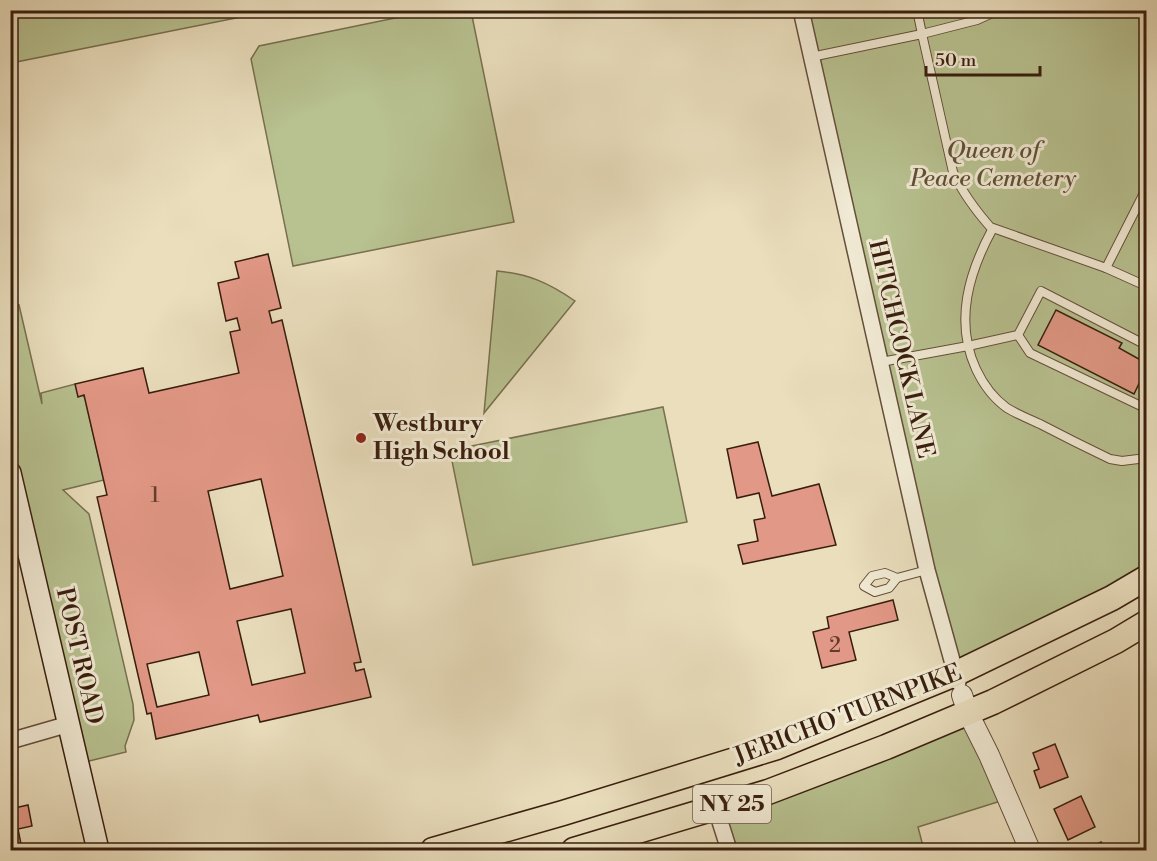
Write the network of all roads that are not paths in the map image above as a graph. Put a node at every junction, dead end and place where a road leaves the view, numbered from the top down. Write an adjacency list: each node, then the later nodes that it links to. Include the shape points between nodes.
1 (801, 10): 5 (street, HITCHCOCK LANE)
2 (916, 10): 4 (lane)
3 (999, 10): 4 (lane)
4 (922, 34): 5 (lane); 7 (lane, via 953,172 977,213)
5 (811, 57): 13 (street, HITCHCOCK LANE)
6 (1146, 189): 8 (lane)
7 (992, 229): 8 (lane); 12 (lane, via 972,272 967,296)
8 (1106, 268): 9 (lane)
9 (1146, 286)
10 (1018, 335): 11 (lane, via 1041,291); 12 (lane); 14 (lane, via 1030,353 1145,408)
11 (1146, 345)
12 (968, 346): 13 (lane); 15 (lane, via 984,386 1006,407 1110,459)
13 (881, 362): 17 (street, HITCHCOCK LANE)
14 (1146, 405)
15 (1146, 458)
16 (10, 473): 22 (main road, POST ROAD)
17 (927, 570): 18 (lane); 21 (street, HITCHCOCK LANE)
18 (897, 578)
19 (1146, 578): 21 (main road, JERICHO TURNPIKE / NY 25)
20 (1146, 623): 21 (main road, JERICHO TURNPIKE / NY 25, via 1116,641)
21 (962, 694): 24 (main road, JERICHO TURNPIKE / NY 25, via 800,780); 25 (main road, JERICHO TURNPIKE / NY 25); 30 (street)
22 (69, 724): 23 (street); 26 (main road, POST ROAD)
23 (10, 741)
24 (716, 809): 28 (main road, JERICHO TURNPIKE / NY 25); 29 (street)
25 (563, 813): 27 (main road, JERICHO TURNPIKE / NY 25); 28 (main road)
26 (98, 850)
27 (433, 850)
28 (574, 850)
29 (729, 850)
30 (1030, 850)

